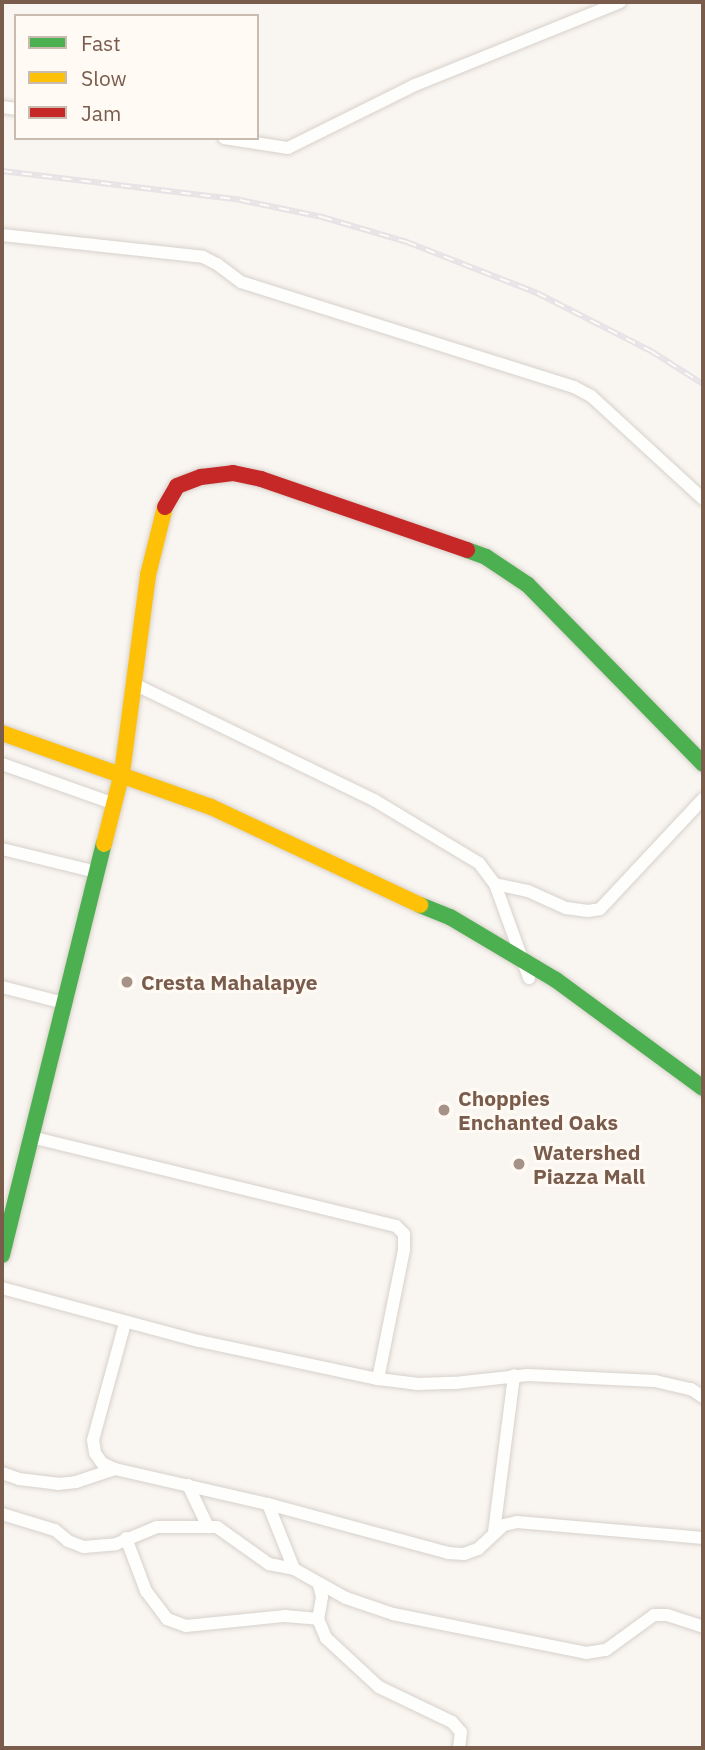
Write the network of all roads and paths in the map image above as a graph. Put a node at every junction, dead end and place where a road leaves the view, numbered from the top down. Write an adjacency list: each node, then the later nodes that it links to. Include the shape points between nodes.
1 (620, 2): 2 (street, via 415,85 288,148)
2 (237, 140)
3 (2, 236): 4 (street, via 203,257 241,282 574,387 591,396)
4 (703, 499)
5 (136, 685): 8 (main road, via 148,575 161,514 177,486 233,473 486,557 528,585); 9 (main road); 14 (street, via 374,800 479,863)
6 (2, 733): 9 (main road)
7 (2, 764): 11 (street)
8 (703, 764)
9 (122, 773): 11 (main road); 15 (main road, via 211,807)
10 (703, 799): 14 (street, via 600,909 566,908 528,891)
11 (115, 803): 13 (main road)
12 (2, 849): 13 (street)
13 (97, 872): 19 (main road)
14 (495, 884): 16 (street)
15 (389, 893): 16 (main road, via 450,917); 17 (main road)
16 (525, 961): 17 (street); 20 (main road, via 638,1037)
17 (529, 978): 21 (main road)
18 (2, 987): 19 (street)
19 (64, 1003): 22 (main road)
20 (703, 1088)
21 (703, 1105)
22 (31, 1138): 23 (main road); 27 (street, via 396,1226 404,1234 404,1250)
23 (2, 1255)
24 (2, 1288): 25 (street)
25 (125, 1323): 27 (street); 29 (street, via 93,1440 102,1463)
26 (513, 1375): 27 (street, via 455,1383); 28 (street, via 655,1381 691,1389); 35 (street)
27 (378, 1379)
28 (703, 1397)
29 (115, 1469): 30 (street, via 58,1484); 31 (street)
30 (2, 1472)
31 (188, 1485): 32 (street); 34 (street)
32 (268, 1504): 35 (street, via 464,1554 478,1549); 38 (street)
33 (2, 1514): 36 (street, via 55,1530 68,1541 85,1546 116,1544)
34 (208, 1527): 36 (street, via 157,1527); 38 (street, via 222,1529 269,1564)
35 (494, 1532): 37 (street, via 517,1522)
36 (126, 1538): 40 (street, via 146,1591 167,1619 186,1626 285,1616)
37 (703, 1538)
38 (294, 1569): 39 (street)
39 (319, 1585): 40 (street); 41 (street, via 393,1614 577,1652 606,1650 654,1615)
40 (318, 1619): 42 (street, via 337,1650 379,1687 457,1726)
41 (703, 1627)
42 (459, 1748)

